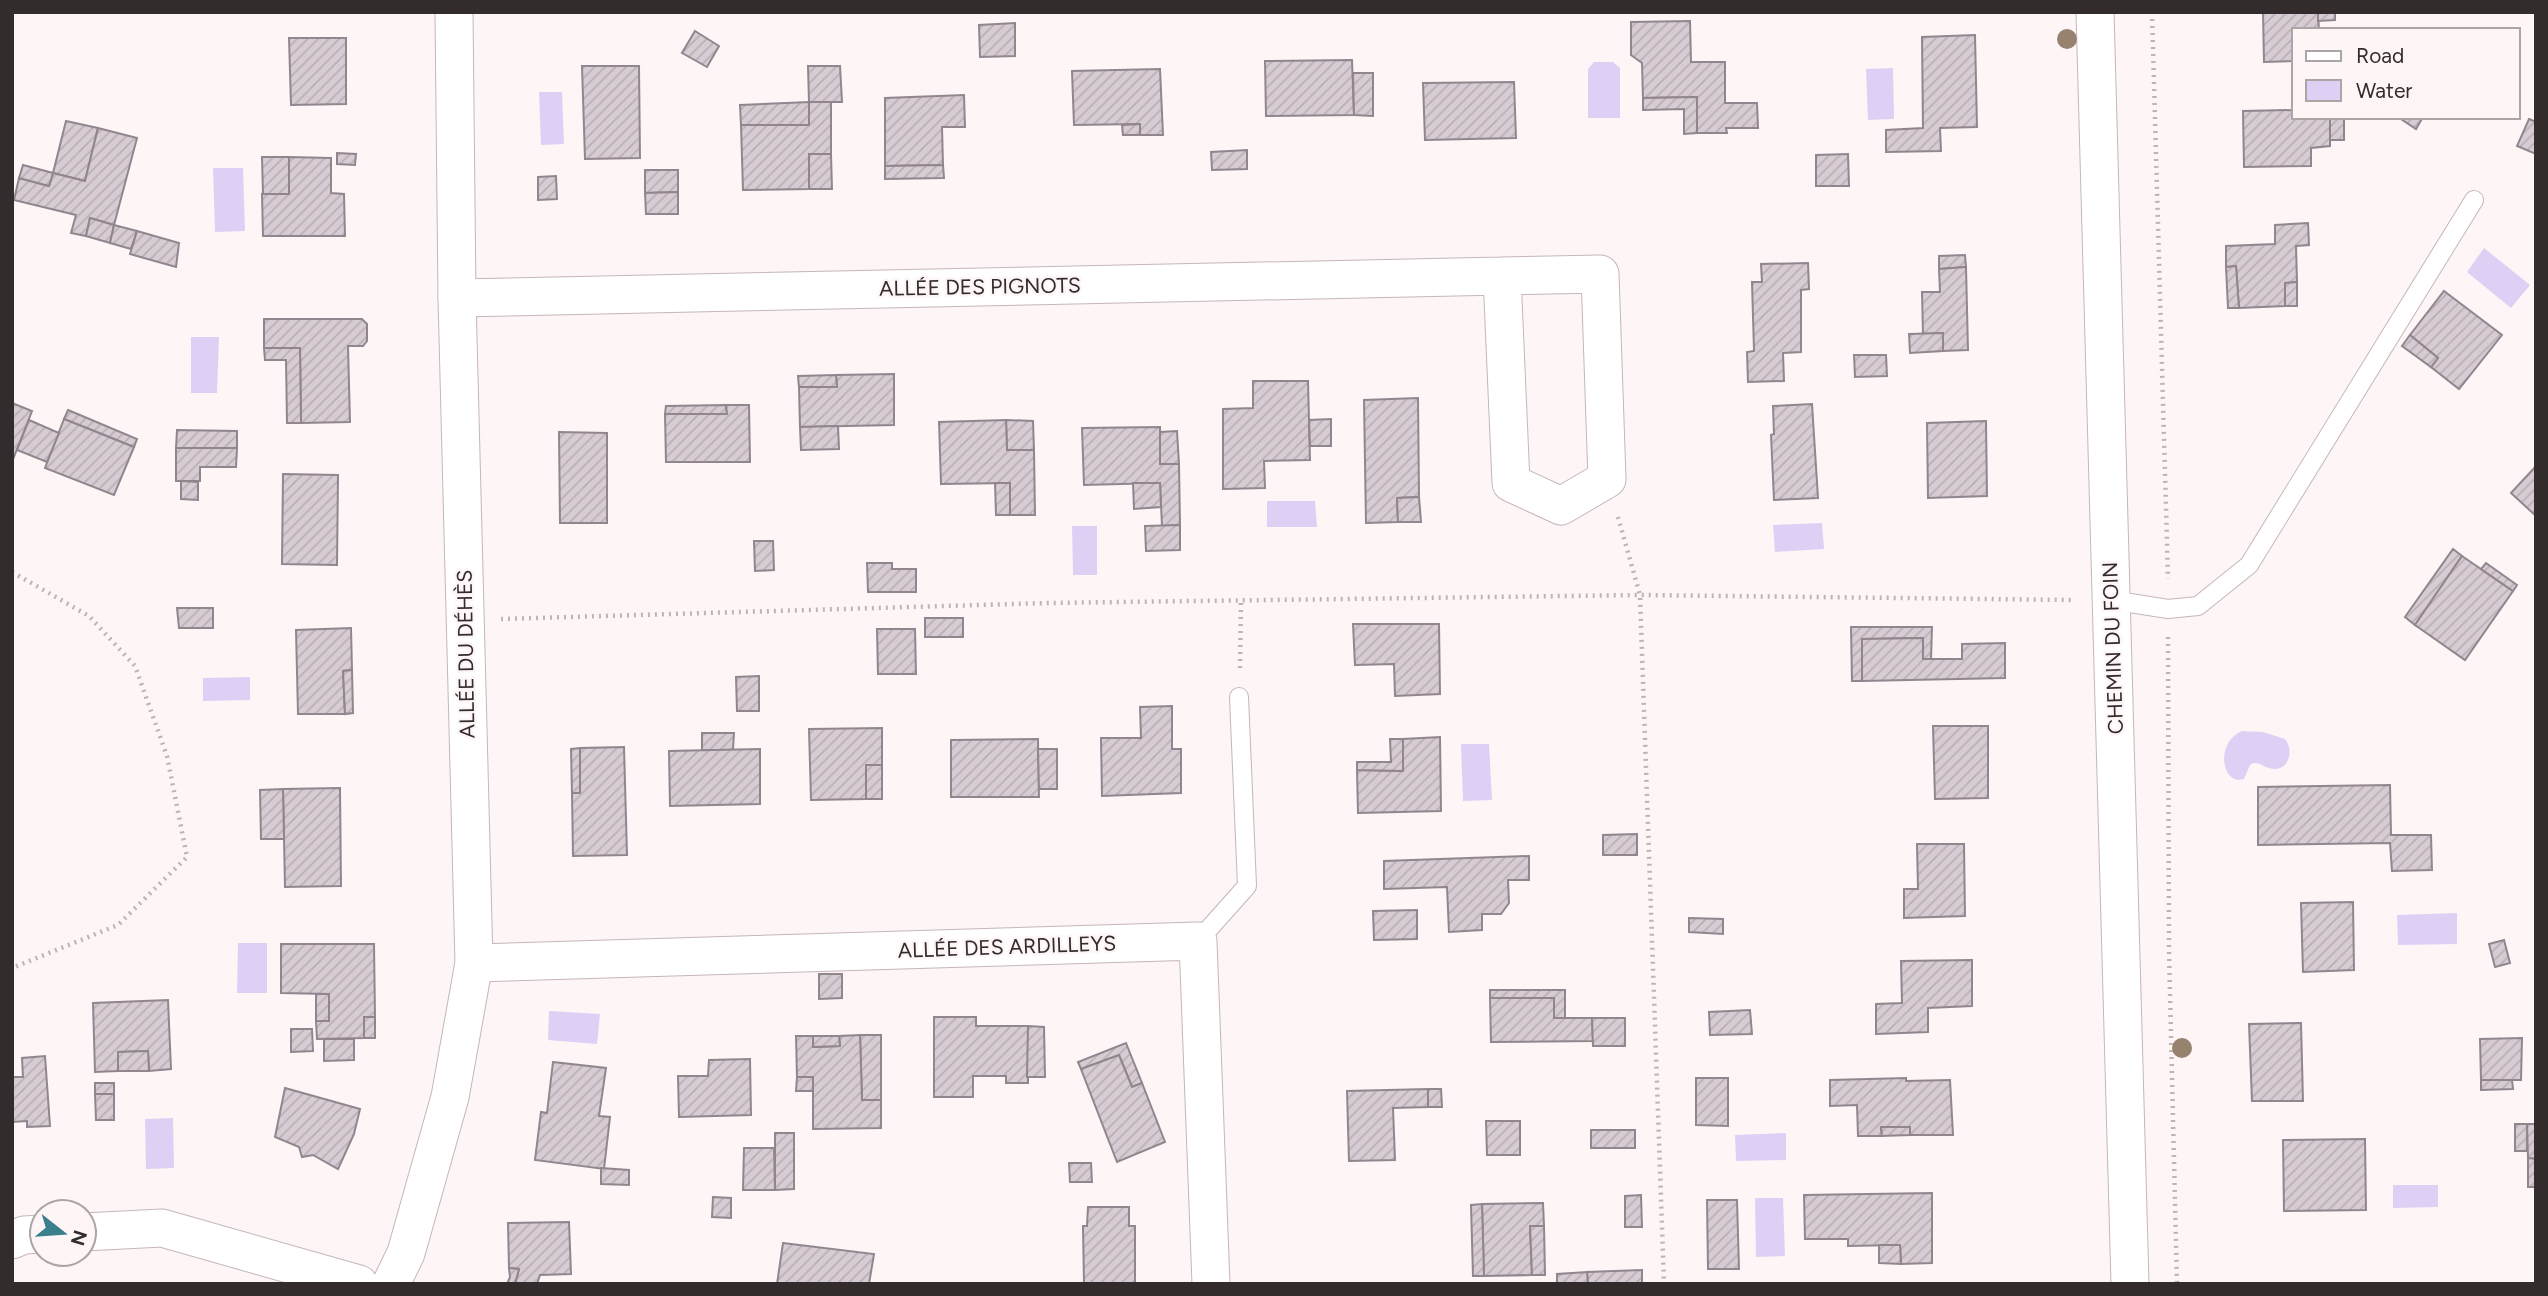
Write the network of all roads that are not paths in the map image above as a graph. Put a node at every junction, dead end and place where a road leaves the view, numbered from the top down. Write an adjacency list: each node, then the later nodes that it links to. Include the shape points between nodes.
1 (454, 12): 5 (street, ALLÉE DU DÉHÈS)
2 (2095, 12): 6 (street, CHEMIN DU FOIN)
3 (2474, 200): 6 (lane, via 2249,565 2198,606 2168,609)
4 (1502, 276): 4 (street, ALLÉE DES PIGNOTS, via 1600,274 1607,479 1561,506 1511,483); 5 (street, ALLÉE DES PIGNOTS)
5 (457, 298): 9 (street, ALLÉE DU DÉHÈS)
6 (2111, 600): 14 (street, CHEMIN DU FOIN)
7 (1239, 697): 8 (lane, via 1247,886)
8 (1198, 941): 9 (street, ALLÉE DES ARDILLEYS); 13 (street)
9 (474, 963): 12 (street, ALLÉE DU DÉHÈS, via 450,1097 406,1253)
10 (98, 1231): 11 (street, via 162,1228)
11 (359, 1284)
12 (391, 1284)
13 (1211, 1284)
14 (2130, 1284)

